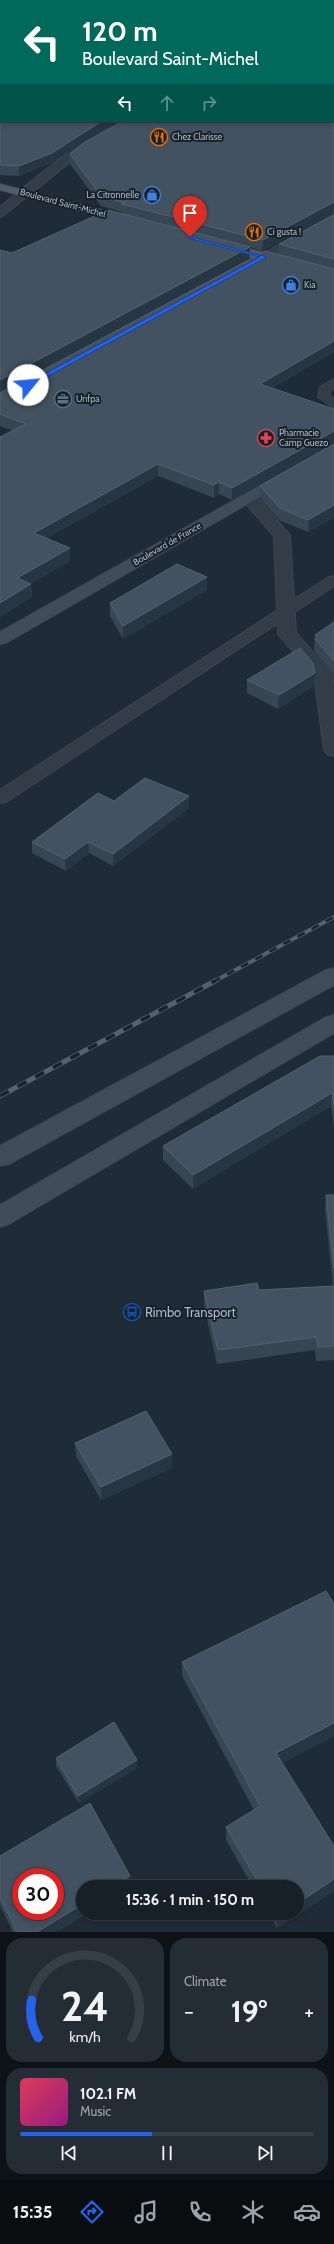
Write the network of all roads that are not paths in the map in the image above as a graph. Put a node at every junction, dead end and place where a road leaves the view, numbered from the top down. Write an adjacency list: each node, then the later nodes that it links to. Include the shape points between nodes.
1 (132, 122): 3 (street, via 87,144)
2 (0, 187): 3 (main road, Boulevard Saint-Michel)
3 (25, 193): 4 (street); 6 (main road, Boulevard Saint-Michel)
4 (0, 212)
5 (334, 218): 8 (street)
6 (141, 224)
7 (210, 242): 8 (main road)
8 (264, 257): 9 (street); 10 (main road)
9 (237, 272)
10 (334, 275)
11 (334, 383): 12 (lane, via 324,390 324,397)
12 (334, 404)
13 (334, 448): 14 (main road, Boulevard de France)
14 (248, 497): 16 (main road, Boulevard de France); 17 (street, via 282,535 287,634 323,674)
15 (334, 580): 18 (lane)
16 (0, 639)
17 (334, 750)
18 (0, 798)
19 (334, 975): 21 (main road)
20 (334, 1023): 22 (main road)
21 (0, 1157)
22 (0, 1218)

